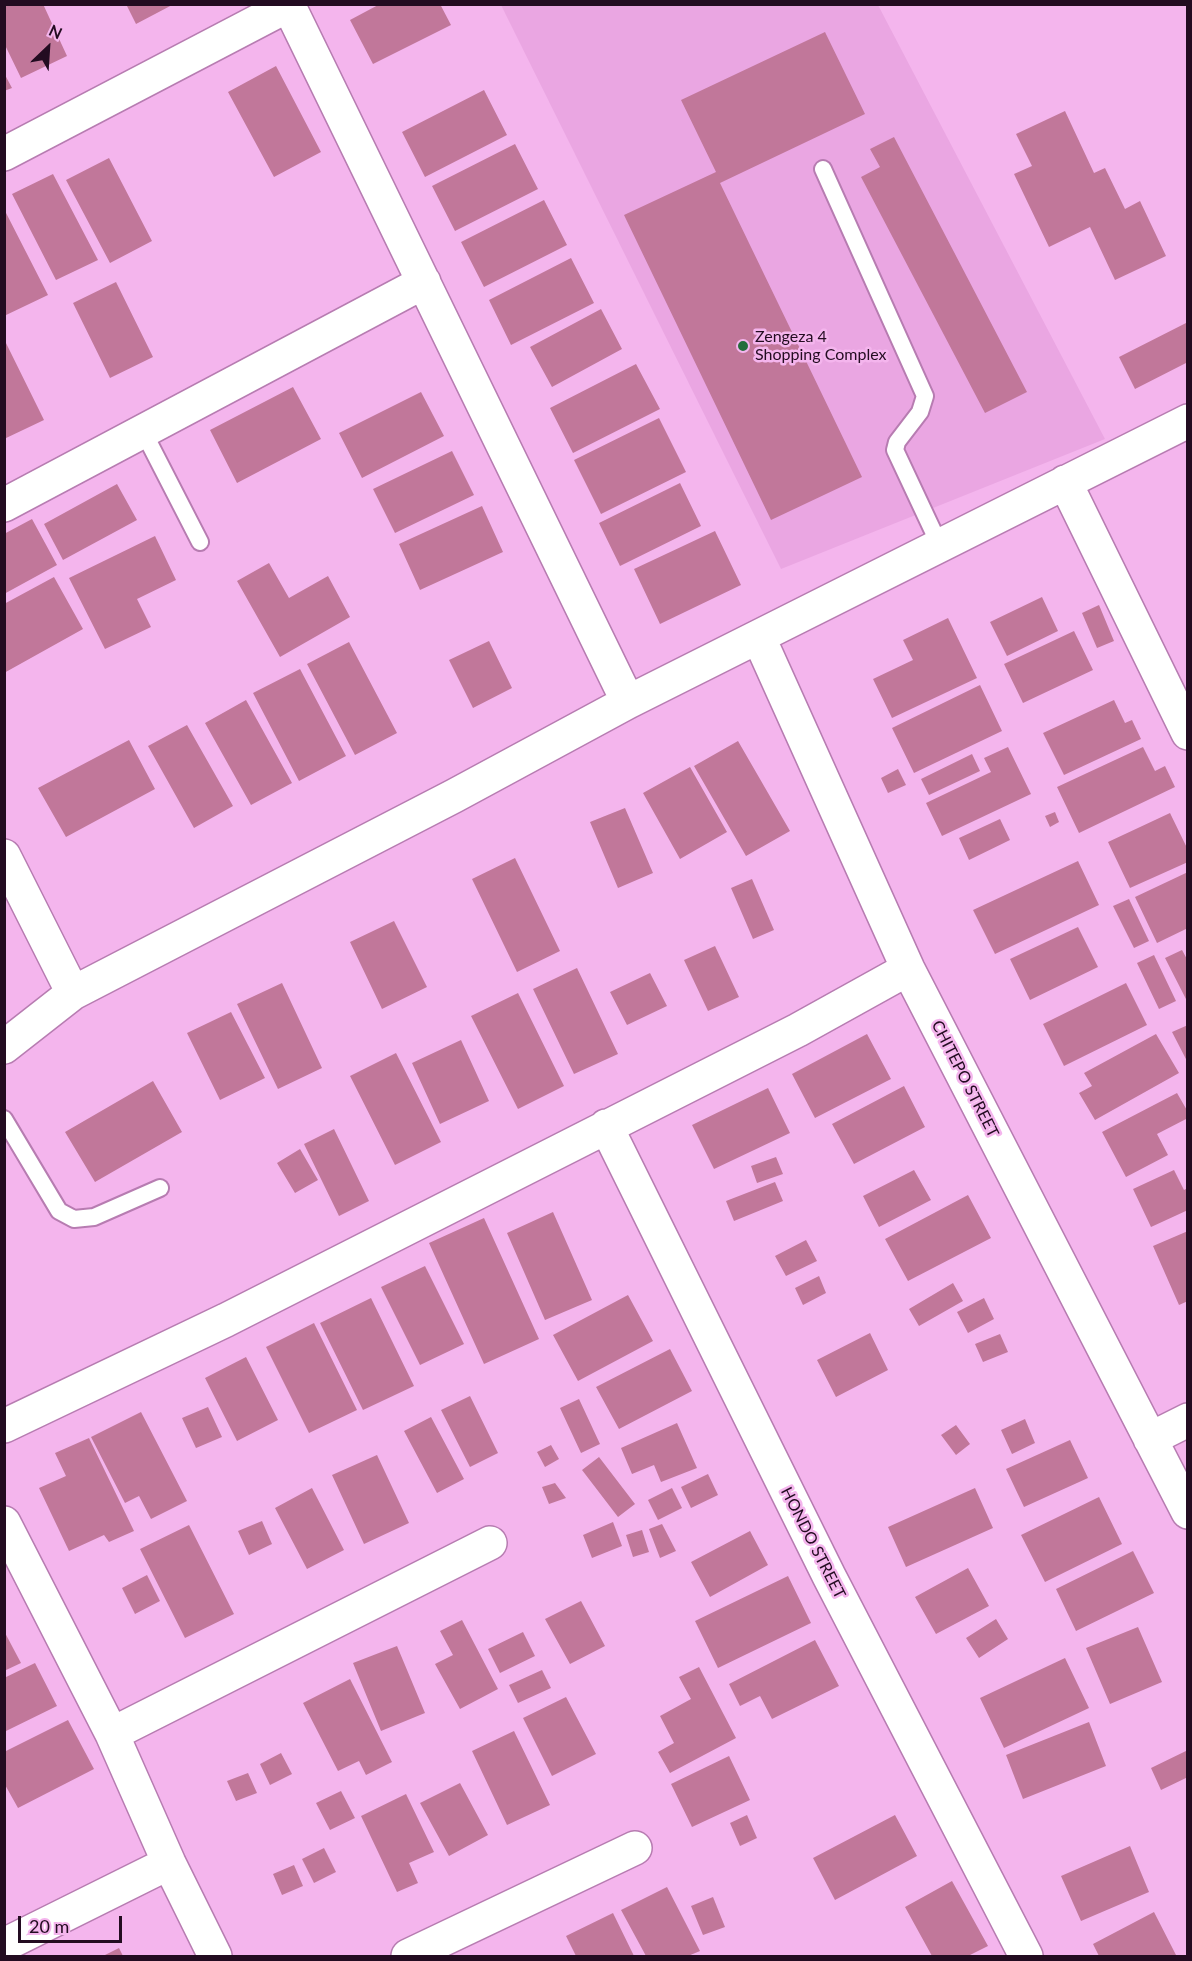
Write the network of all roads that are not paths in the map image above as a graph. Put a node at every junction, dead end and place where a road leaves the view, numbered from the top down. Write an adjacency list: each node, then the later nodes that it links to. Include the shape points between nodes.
1 (289, 5): 2 (street); 4 (street)
2 (4, 154)
3 (823, 169): 10 (lane, via 925,396 920,412 895,450)
4 (424, 282): 6 (street); 12 (street)
5 (1188, 421): 7 (street)
6 (143, 431): 8 (street); 9 (lane)
7 (1065, 482): 10 (street); 13 (street)
8 (4, 505)
9 (200, 542)
10 (940, 546): 11 (street)
11 (759, 639): 12 (street); 15 (street, CHITEPO STREET)
12 (628, 702): 16 (street)
13 (1188, 733)
14 (4, 856): 16 (street)
15 (908, 969): 19 (street); 23 (street, CHITEPO STREET)
16 (73, 993): 17 (street)
17 (4, 1047)
18 (4, 1119): 20 (lane, via 59,1211 74,1219 94,1217)
19 (606, 1126): 22 (street, via 226,1320); 33 (street, HONDO STREET, via 829,1576)
20 (160, 1188)
21 (1188, 1420): 23 (street)
22 (4, 1426)
23 (1150, 1439): 24 (street, CHITEPO STREET)
24 (1188, 1512)
25 (4, 1523): 27 (street)
26 (490, 1543): 27 (street)
27 (112, 1734): 29 (street)
28 (635, 1848): 32 (street)
29 (169, 1863): 30 (street); 31 (street)
30 (4, 1946)
31 (215, 1956)
32 (408, 1956)
33 (1026, 1956)

